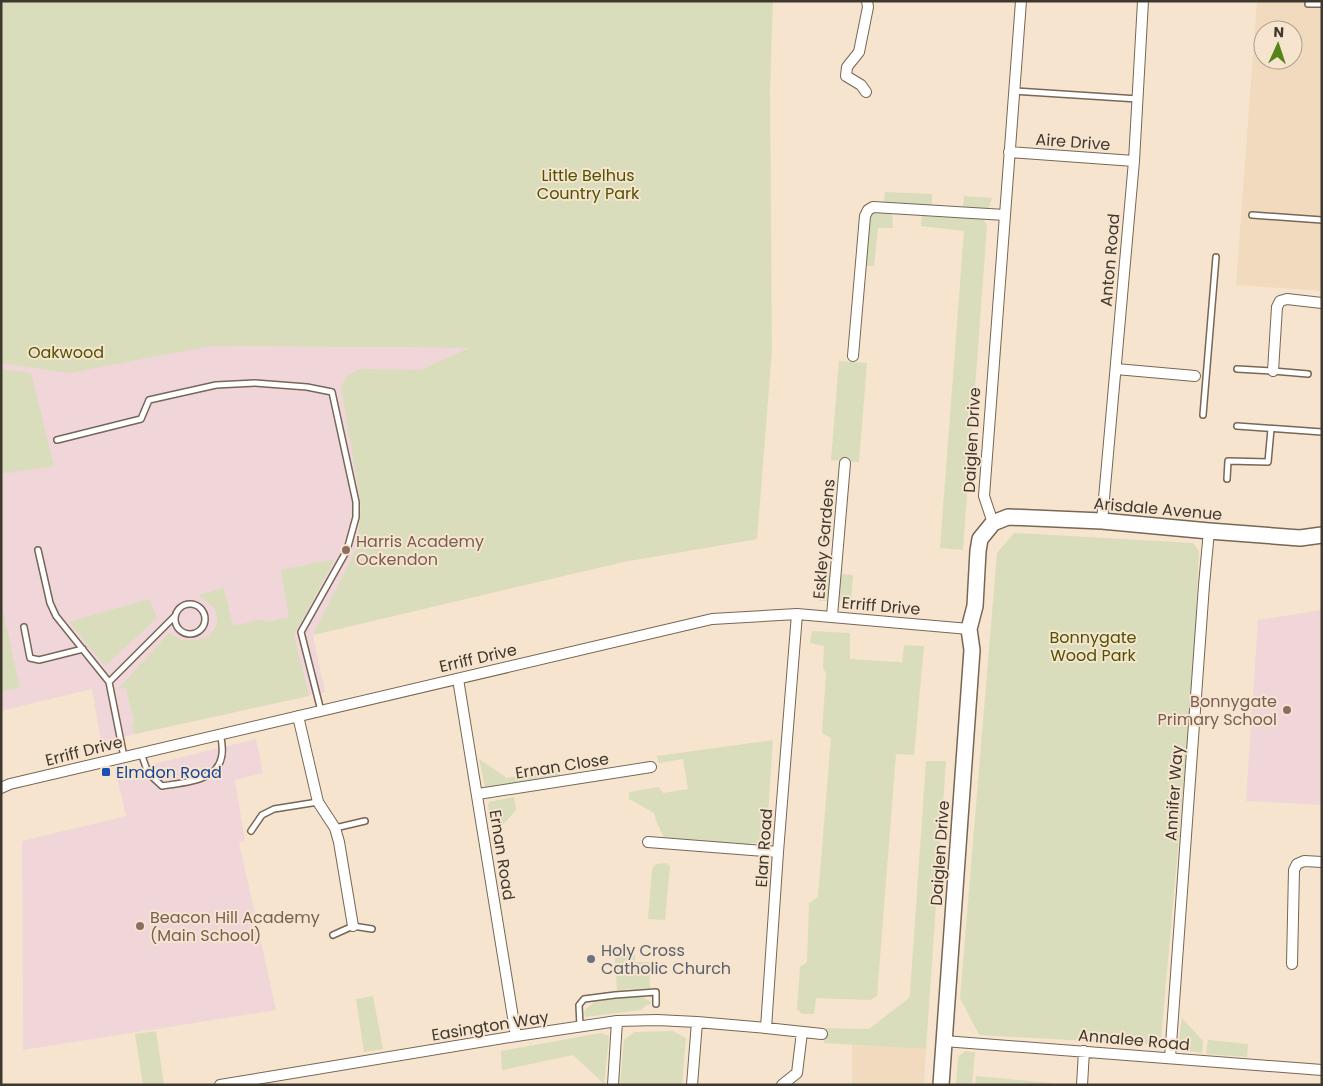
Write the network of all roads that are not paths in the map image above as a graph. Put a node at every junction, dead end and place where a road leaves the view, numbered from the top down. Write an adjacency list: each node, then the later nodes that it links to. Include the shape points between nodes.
1 (867, 1): 7 (street, via 859,52 847,67 846,76)
2 (1021, 1): 6 (street, Daiglen Drive)
3 (1143, 1): 8 (street, Anton Road)
4 (1308, 4): 5 (lane)
5 (1322, 4)
6 (1014, 90): 8 (lane); 9 (street, Daiglen Drive)
7 (866, 92)
8 (1138, 99): 10 (street, Anton Road)
9 (1009, 152): 10 (street, Aire Drive); 11 (street, Daiglen Drive)
10 (1134, 161): 17 (street, Anton Road)
11 (1004, 215): 16 (street, via 873,207 868,210 864,216); 31 (street, Daiglen Drive, via 984,496)
12 (1252, 215): 13 (lane)
13 (1322, 220)
14 (1216, 257): 22 (lane)
15 (1322, 303): 19 (street, via 1280,301)
16 (853, 356)
17 (1116, 370): 21 (street); 30 (street, Anton Road)
18 (1237, 370): 19 (lane)
19 (1273, 371): 20 (lane)
20 (1308, 374)
21 (1194, 376): 22 (lane)
22 (1205, 376): 23 (lane)
23 (1203, 415)
24 (1237, 426): 25 (lane)
25 (1271, 428): 26 (lane); 29 (lane, via 1268,462 1228,461)
26 (1322, 432)
27 (57, 440): 43 (lane, via 141,419 149,400 216,384 255,383 332,392 356,502 356,517 348,550 301,632)
28 (845, 464): 37 (street, Eskley Gardens)
29 (1227, 479)
30 (1102, 521): 31 (street, Arisdale Avenue, via 1008,516); 32 (street, Arisdale Avenue)
31 (993, 523): 39 (street, Daiglen Drive, via 980,539 975,606)
32 (1209, 531): 33 (street, Arisdale Avenue, via 1300,538); 72 (street, Annifer Way)
33 (1322, 535)
34 (38, 550): 40 (lane, via 50,603)
35 (797, 614): 37 (street, Erriff Drive); 41 (street, Erriff Drive, via 712,619); 56 (street, Elan Road)
36 (175, 616): 36 (lane, via 181,607 191,604 200,608 205,622 200,631 186,634 178,629); 42 (lane)
37 (832, 616): 39 (street, Erriff Drive)
38 (24, 627): 40 (lane, via 30,658 39,660)
39 (969, 628): 70 (street, Daiglen Drive, via 972,650)
40 (82, 649): 42 (lane)
41 (458, 679): 43 (street, Erriff Drive); 50 (street, Ernan Road)
42 (109, 682): 47 (lane)
43 (321, 711): 44 (street, Erriff Drive)
44 (298, 716): 45 (street, Erriff Drive); 51 (street)
45 (220, 734): 46 (street, Erriff Drive); 46 (lane, via 222,760 210,775 186,782 162,786 148,773)
46 (141, 753): 47 (street, Erriff Drive)
47 (124, 757): 49 (street, Erriff Drive)
48 (651, 767): 50 (street, Ernan Close)
49 (1, 788)
50 (478, 794): 69 (street, Ernan Road)
51 (318, 802): 53 (street); 54 (lane, via 274,809 262,815)
52 (365, 821): 53 (lane)
53 (336, 828): 58 (street)
54 (252, 831)
55 (648, 842): 56 (street)
56 (778, 852): 66 (street, Elan Road)
57 (1322, 862): 61 (street, via 1304,861 1294,870)
58 (353, 926): 59 (lane); 60 (lane)
59 (372, 929)
60 (333, 935)
61 (1292, 964)
62 (656, 1004): 65 (lane, via 656,992 584,999 579,1005)
63 (617, 1021): 64 (street, Easington Way); 65 (street, Easington Way); 76 (street)
64 (697, 1022): 66 (street, Easington Way); 77 (street)
65 (580, 1027): 69 (street, Easington Way)
66 (766, 1028): 67 (street)
67 (802, 1032): 68 (street); 78 (street, via 797,1073)
68 (822, 1034)
69 (516, 1036): 74 (street, Easington Way)
70 (944, 1041): 71 (street, Annalee Road); 79 (street, Daiglen Drive)
71 (1084, 1051): 72 (street, Annalee Road); 80 (street)
72 (1170, 1058): 73 (street, Annalee Road)
73 (1322, 1070)
74 (263, 1081): 75 (street, Easington Way)
75 (220, 1085)
76 (613, 1085)
77 (692, 1085)
78 (782, 1085)
79 (941, 1085)
80 (1082, 1085)

